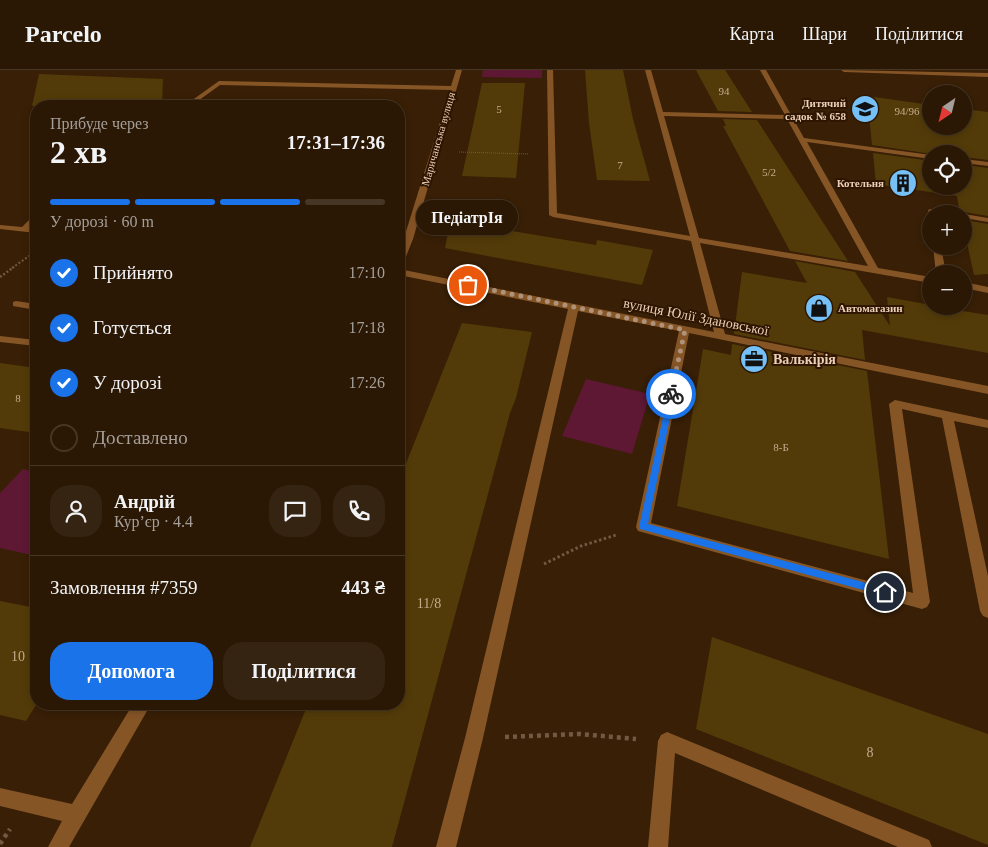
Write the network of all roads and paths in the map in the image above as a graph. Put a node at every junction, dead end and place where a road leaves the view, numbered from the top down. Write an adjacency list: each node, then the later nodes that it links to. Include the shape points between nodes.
1 (459, 70): 7 (street, Маричанська вулиця)
2 (550, 70): 13 (street)
3 (648, 70): 9 (street)
4 (763, 70): 10 (street)
5 (844, 70): 6 (street)
6 (988, 75)
7 (453, 88): 8 (street, via 220,83); 24 (street, Маричанська вулиця)
8 (196, 100)
9 (660, 114): 10 (street); 23 (street)
10 (789, 117): 11 (street)
11 (803, 140): 14 (street); 26 (street)
12 (452, 152): 13 (path)
13 (551, 154): 23 (street, via 553,216)
14 (922, 156)
15 (972, 162): 16 (street)
16 (988, 164)
17 (972, 217): 18 (street)
18 (988, 220)
19 (30, 224): 21 (street)
20 (0, 227): 21 (street)
21 (23, 230): 22 (street)
22 (30, 231)
23 (696, 240): 26 (street); 36 (street)
24 (405, 250)
25 (30, 255): 28 (path)
26 (875, 271): 29 (street)
27 (405, 273): 34 (street, вулиця Юлії Здановської)
28 (0, 277)
29 (922, 279)
30 (972, 287): 31 (street)
31 (988, 290)
32 (16, 304): 33 (street)
33 (30, 306)
34 (574, 306): 35 (street, вулиця Юлії Здановської); 43 (street)
35 (685, 330): 36 (street, вулиця Юлії Здановської); 42 (street)
36 (720, 336): 39 (street, вулиця Юлії Здановської)
37 (0, 339): 38 (street)
38 (30, 342)
39 (988, 390)
40 (947, 415): 41 (street); 42 (street, via 895,404 922,602); 44 (street)
41 (988, 424)
42 (643, 527): 43 (path, via 581,546)
43 (511, 580): 46 (street)
44 (988, 611)
45 (138, 710): 49 (street)
46 (474, 738): 47 (path, via 580,734); 51 (street)
47 (667, 742): 52 (street); 53 (street)
48 (0, 797): 49 (street)
49 (77, 815): 50 (street)
50 (58, 847)
51 (446, 847)
52 (658, 847)
53 (922, 847)

